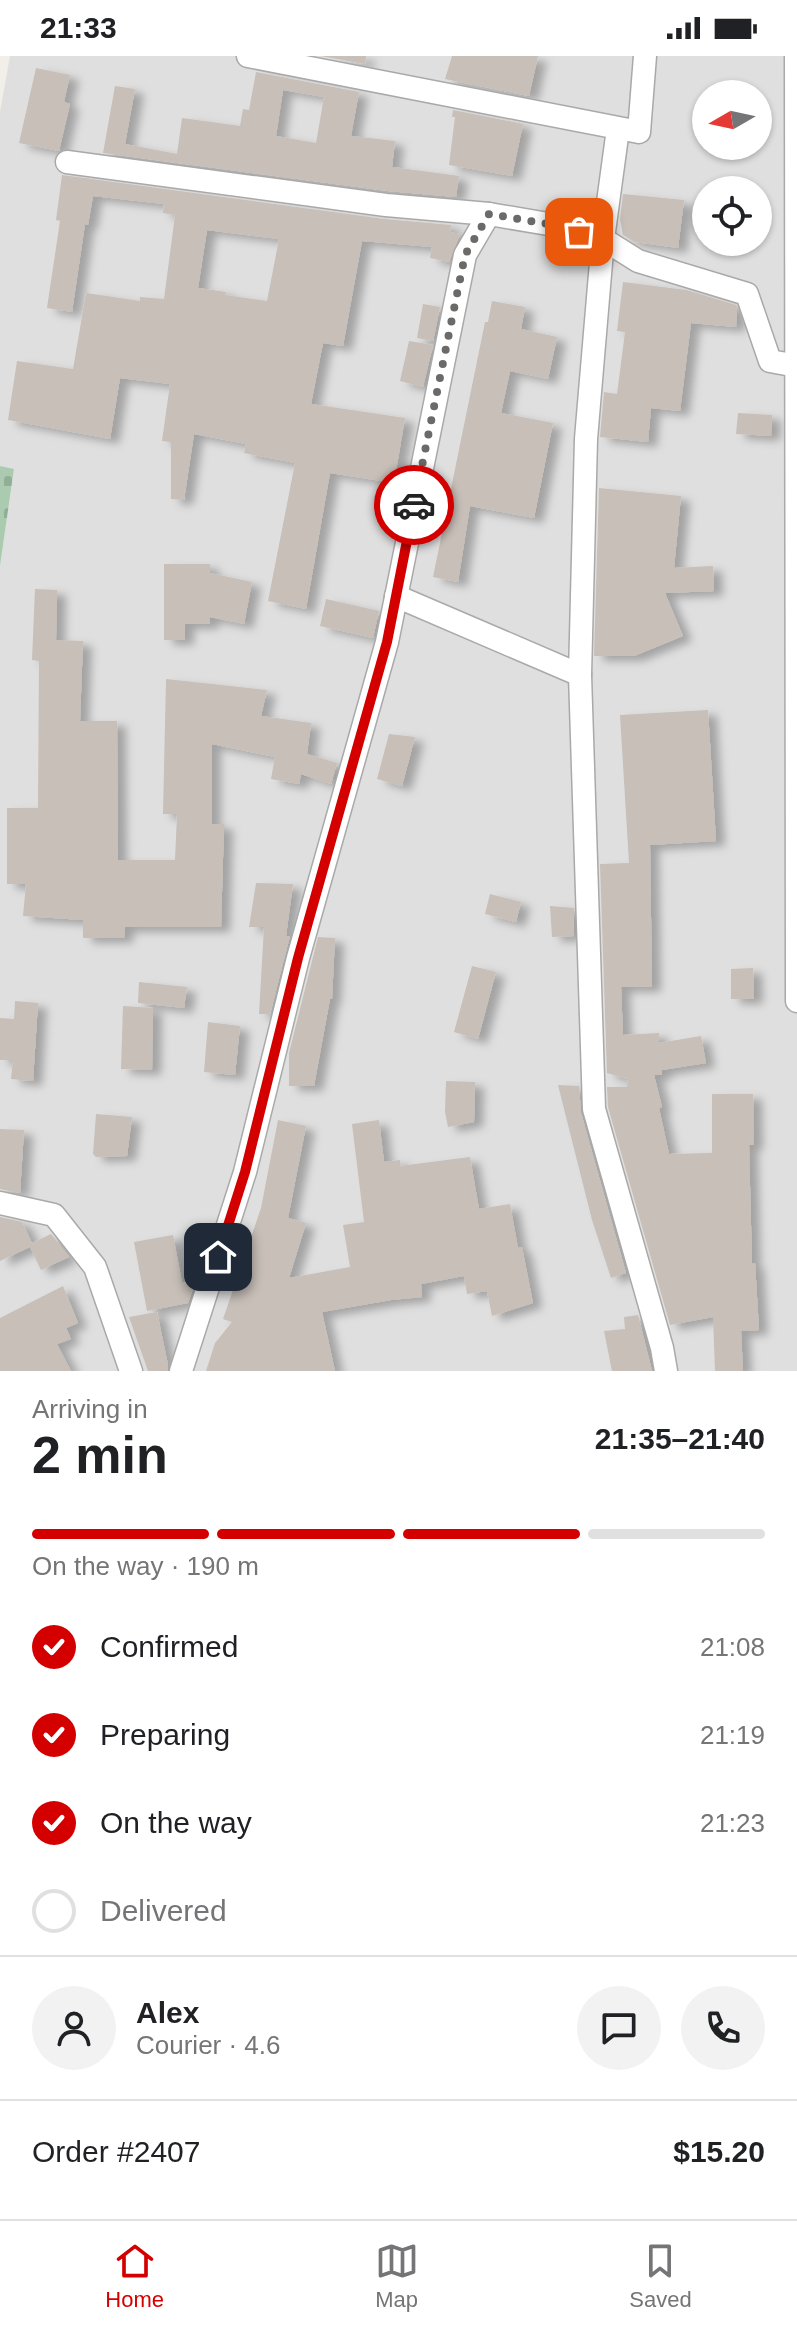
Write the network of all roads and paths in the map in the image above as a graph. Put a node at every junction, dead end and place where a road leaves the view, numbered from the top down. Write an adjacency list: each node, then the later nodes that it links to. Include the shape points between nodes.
1 (248, 56): 4 (street)
2 (645, 56): 4 (street, via 639,132)
3 (796, 56): 8 (street)
4 (618, 129): 7 (street)
5 (67, 162): 6 (street)
6 (489, 214): 7 (street); 9 (street, via 465,255)
7 (603, 239): 8 (street, via 638,261 747,294 770,361); 10 (street, via 586,439)
8 (796, 366): 11 (street)
9 (396, 596): 10 (street); 14 (street, via 245,1172)
10 (580, 675): 15 (street, via 594,1109)
11 (797, 1001)
12 (0, 1203): 13 (street, via 54,1215 95,1267)
13 (131, 1371)
14 (181, 1371)
15 (666, 1371)

